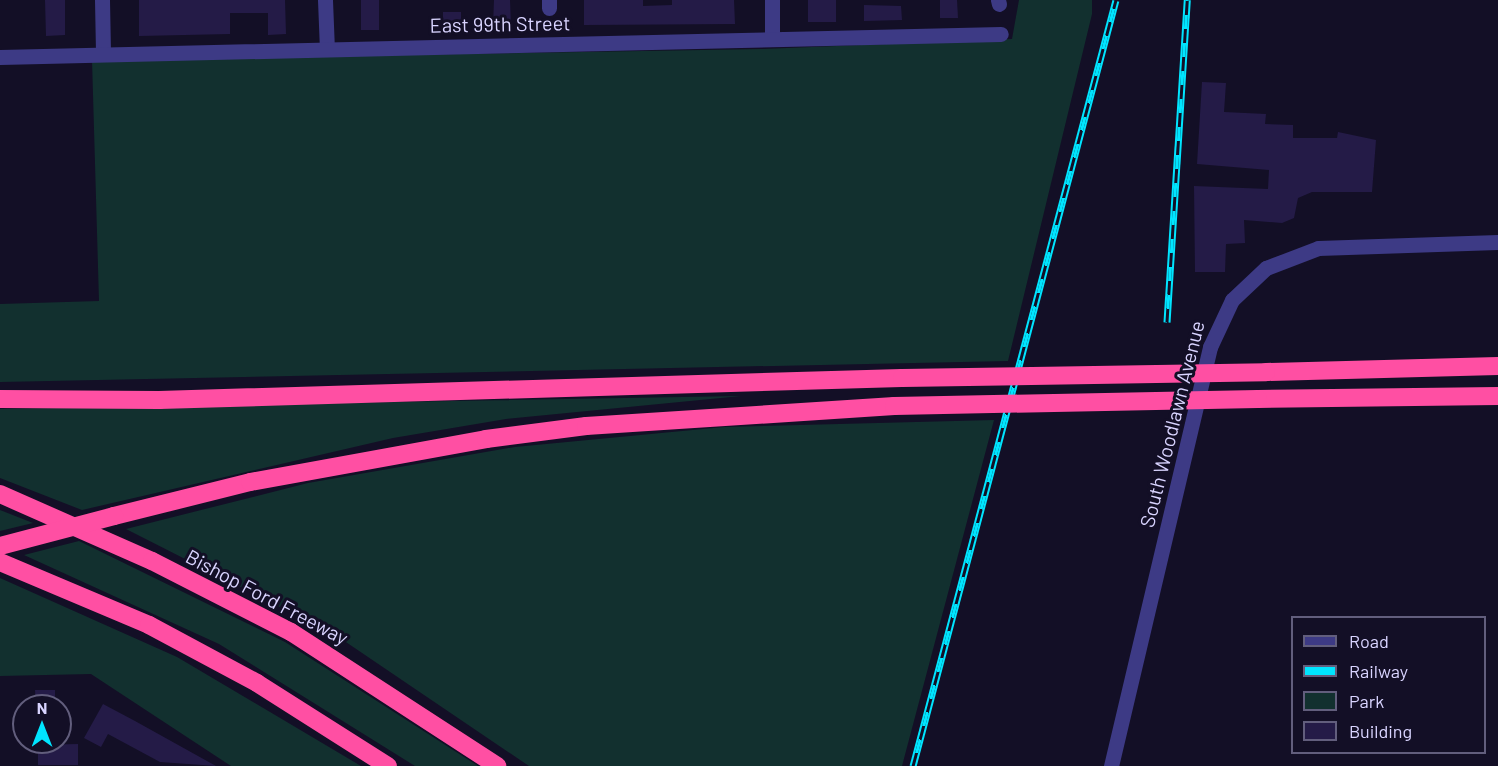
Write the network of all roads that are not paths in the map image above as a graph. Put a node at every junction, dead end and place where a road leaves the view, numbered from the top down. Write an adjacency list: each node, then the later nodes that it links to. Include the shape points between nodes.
1 (102, 0): 7 (street)
2 (325, 0): 6 (street)
3 (772, 0): 5 (street)
4 (1001, 34): 5 (street, East 99th Street)
5 (772, 39): 6 (street, East 99th Street)
6 (327, 49): 7 (street, East 99th Street)
7 (103, 54): 8 (street, East 99th Street)
8 (0, 57)
9 (1498, 242): 18 (street, South Woodlawn Avenue, via 1318,248 1266,268 1232,300 1210,347)
10 (1498, 366): 12 (highway, bridge, via 902,378 159,400)
11 (1498, 396): 14 (highway, bridge, via 894,406 586,426 486,439 250,482)
12 (0, 399)
13 (0, 494): 17 (highway, Bishop Ford Freeway, via 152,561 291,632)
14 (0, 546)
15 (0, 562): 16 (highway, via 149,625 257,683)
16 (388, 766)
17 (497, 766)
18 (1111, 766)

